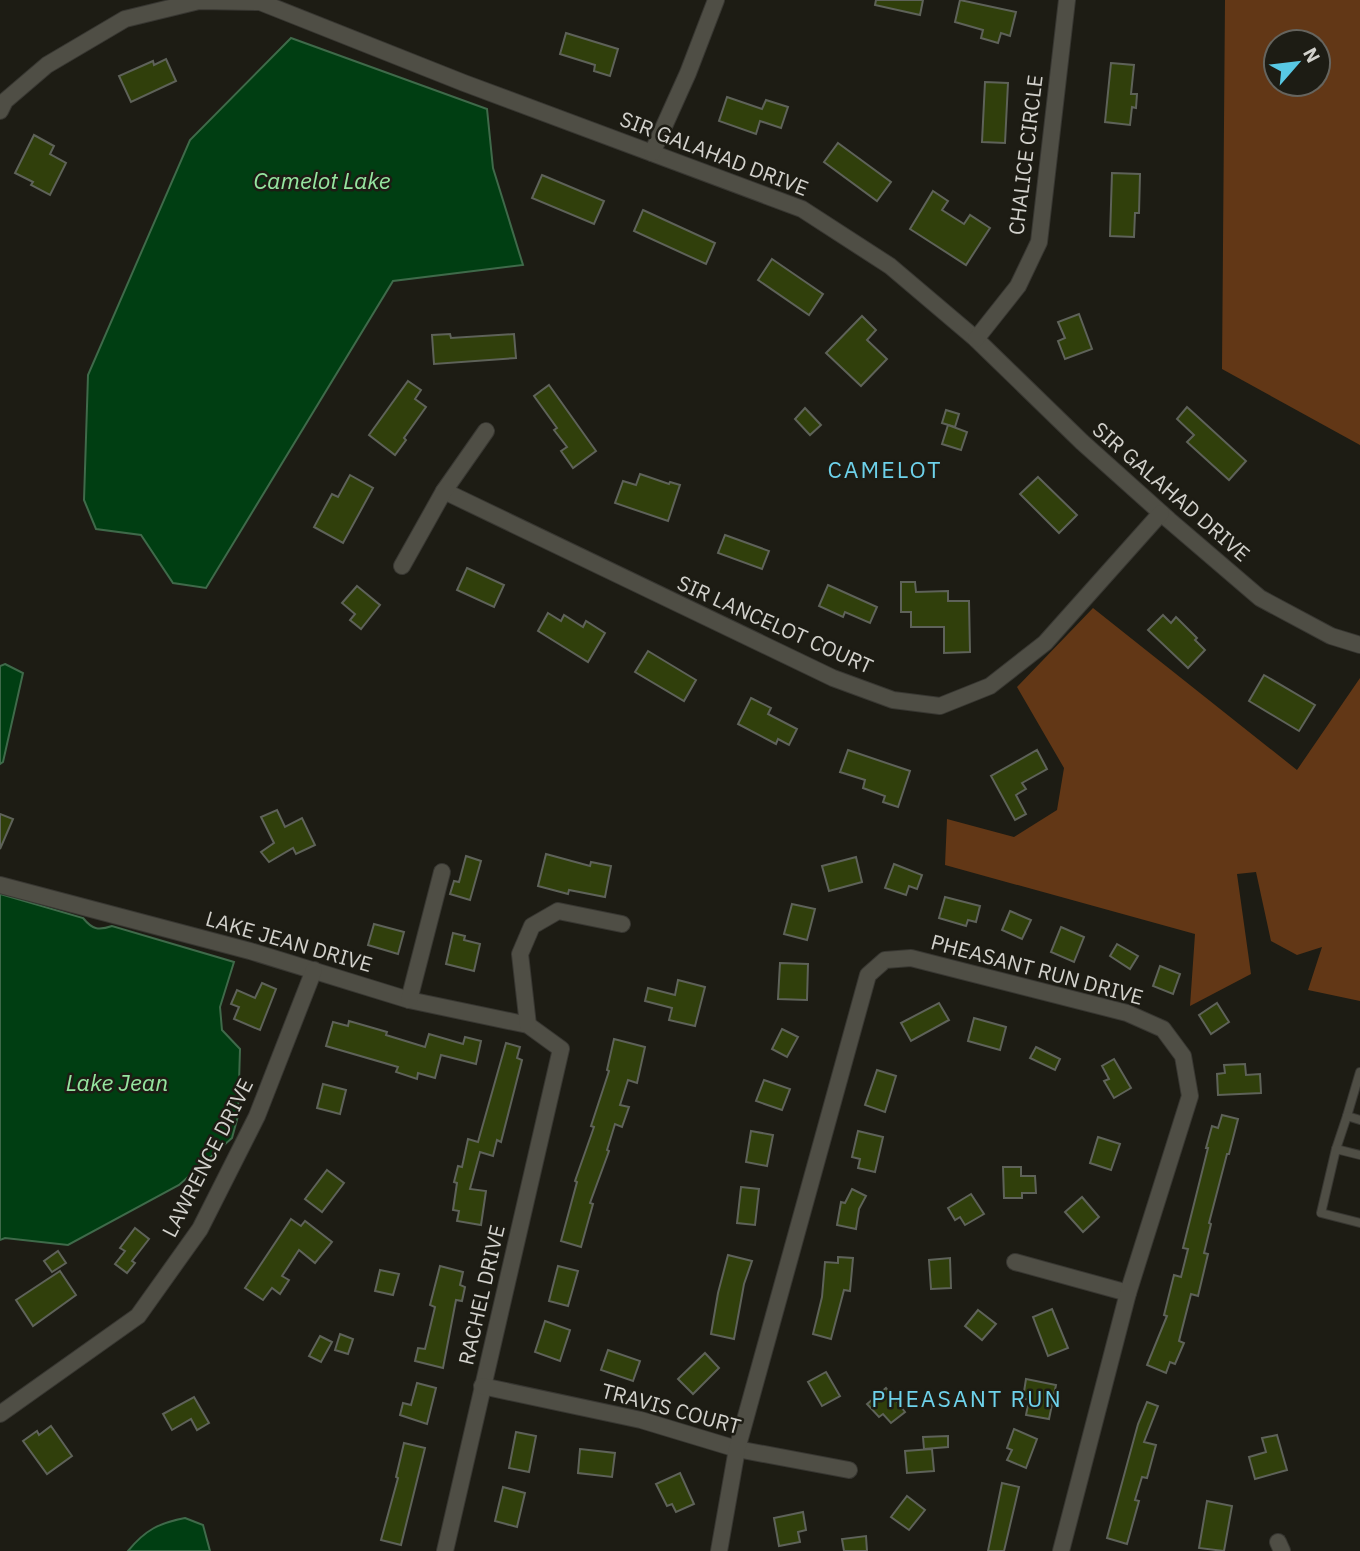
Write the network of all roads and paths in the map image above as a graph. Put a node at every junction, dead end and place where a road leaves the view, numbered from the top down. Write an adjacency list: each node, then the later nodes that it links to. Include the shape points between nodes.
1 (716, 0): 4 (street)
2 (1067, 0): 5 (street, CHALICE CIRCLE, via 1040,242 1018,286)
3 (0, 111): 4 (street, SIR GALAHAD DRIVE, via 5,101 47,65 125,19 200,1 260,2)
4 (652, 153): 5 (street, SIR GALAHAD DRIVE, via 802,209 890,267)
5 (976, 339): 8 (street, SIR GALAHAD DRIVE)
6 (486, 432): 7 (street)
7 (444, 491): 8 (street, SIR LANCELOT COURT, via 833,678 894,700 940,706 990,686 1045,643); 9 (street)
8 (1161, 513): 10 (street, SIR GALAHAD DRIVE, via 1260,598 1331,636)
9 (402, 566)
10 (1360, 645)
11 (442, 872): 15 (street)
12 (0, 885): 14 (street, LAKE JEAN DRIVE)
13 (622, 924): 16 (street, via 558,911 531,926 520,954)
14 (314, 970): 15 (street, LAKE JEAN DRIVE); 27 (street, LAWRENCE DRIVE, via 257,1116 200,1229 169,1273 138,1316)
15 (409, 1000): 16 (street, LAKE JEAN DRIVE)
16 (527, 1026): 17 (street, LAKE JEAN DRIVE)
17 (561, 1049): 26 (street, RACHEL DRIVE)
18 (1360, 1072): 19 (lane)
19 (1347, 1116): 20 (lane); 21 (lane)
20 (1360, 1120)
21 (1336, 1149): 22 (lane); 23 (lane, via 1321,1213)
22 (1360, 1155)
23 (1360, 1223)
24 (1015, 1262): 25 (street)
25 (1128, 1293): 28 (street, PHEASANT RUN DRIVE, via 1189,1096 1183,1056 1163,1029 1127,1013 911,958 885,960 867,975); 32 (street, PHEASANT RUN DRIVE)
26 (482, 1386): 28 (street, TRAVIS COURT, via 641,1420); 30 (street, RACHEL DRIVE)
27 (0, 1414)
28 (737, 1449): 29 (street, TRAVIS COURT); 31 (street, PHEASANT RUN DRIVE)
29 (849, 1470)
30 (445, 1551)
31 (719, 1551)
32 (1061, 1551)

